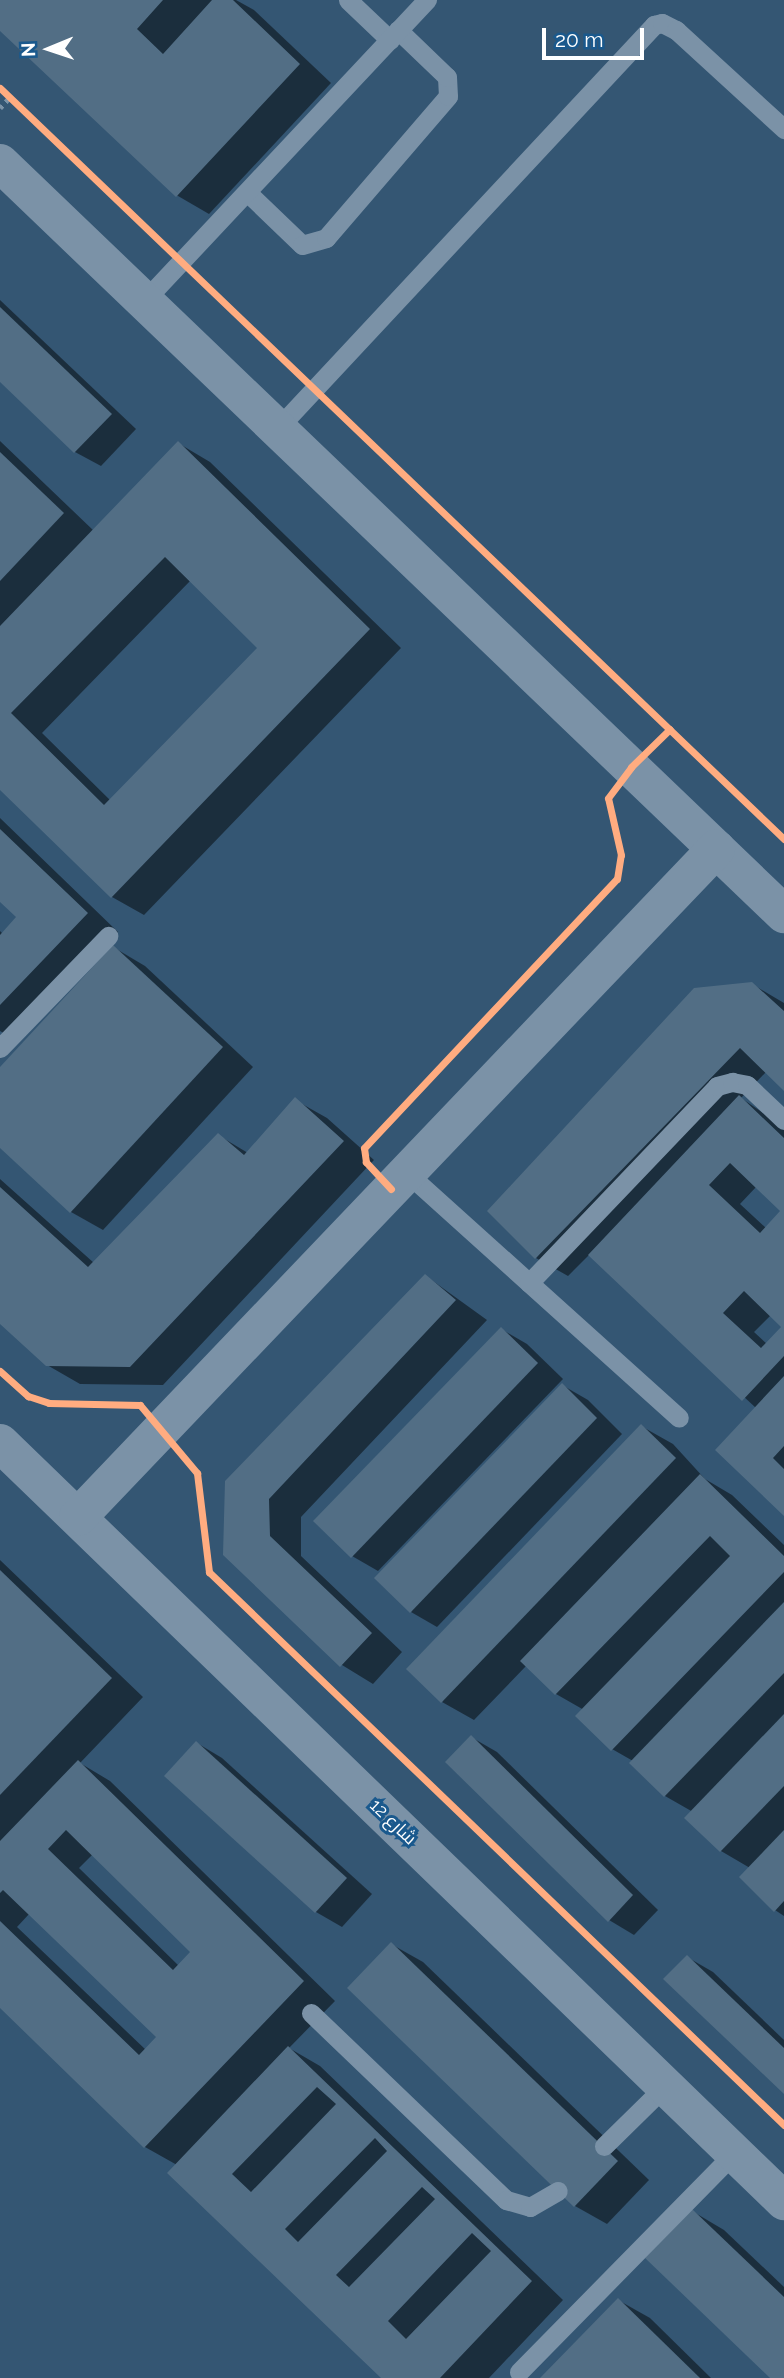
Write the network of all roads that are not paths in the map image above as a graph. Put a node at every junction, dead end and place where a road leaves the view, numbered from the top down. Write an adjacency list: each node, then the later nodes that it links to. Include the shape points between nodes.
1 (348, 0): 3 (lane)
2 (427, 0): 3 (lane)
3 (394, 35): 6 (lane); 6 (lane, via 447,77 448,96 326,238 302,245)
4 (784, 128): 8 (lane, via 676,30 662,23 654,25)
5 (0, 163): 7 (street)
6 (247, 192): 7 (lane)
7 (143, 302): 8 (street)
8 (277, 429): 9 (street)
9 (716, 849): 10 (street); 14 (street)
10 (784, 914)
11 (108, 936): 12 (lane)
12 (0, 1048)
13 (784, 1120): 15 (lane, via 747,1085 717,1086)
14 (407, 1172): 15 (lane); 18 (street)
15 (529, 1283): 16 (lane)
16 (680, 1418)
17 (0, 1443): 18 (street, شارع 12)
18 (78, 1517): 20 (street, شارع 12)
19 (311, 2013): 23 (lane, via 506,2200 530,2207)
20 (665, 2086): 21 (lane); 22 (street, شارع 12)
21 (604, 2146)
22 (733, 2154): 24 (street, شارع 12); 25 (lane)
23 (558, 2192)
24 (784, 2201)
25 (519, 2372)

